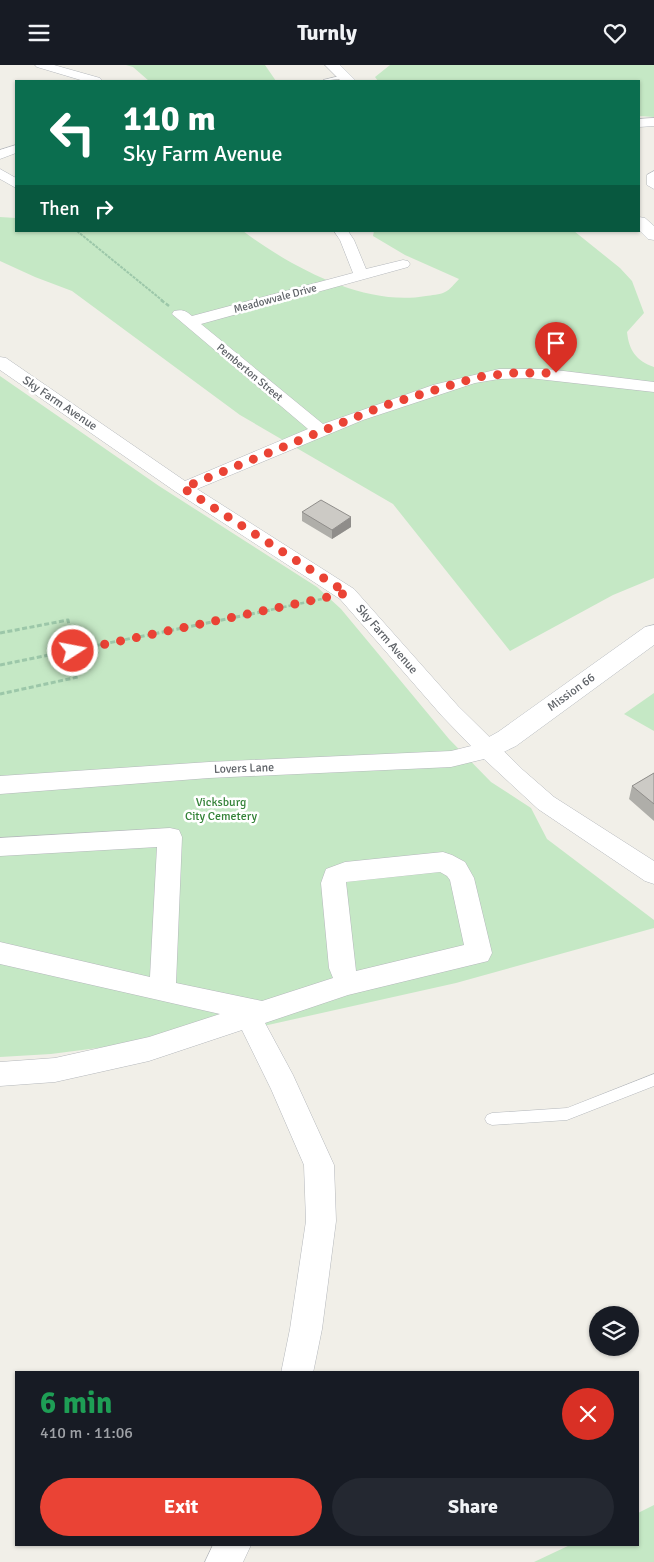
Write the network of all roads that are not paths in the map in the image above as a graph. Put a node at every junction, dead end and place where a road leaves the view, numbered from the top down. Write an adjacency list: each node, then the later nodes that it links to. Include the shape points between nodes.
1 (41, 65): 4 (street)
2 (332, 65): 3 (street)
3 (346, 79)
4 (93, 80)
5 (654, 122): 6 (street)
6 (640, 123)
7 (15, 149): 8 (street)
8 (0, 155)
9 (0, 173): 11 (street)
10 (654, 175): 12 (street)
11 (15, 183)
12 (654, 185)
13 (640, 223): 15 (street)
14 (341, 232): 17 (street)
15 (654, 235)
16 (403, 264): 17 (street, Meadowvale Drive)
17 (361, 275): 18 (street, Meadowvale Drive)
18 (183, 317): 21 (street, Pemberton Street)
19 (0, 362): 22 (street, Sky Farm Avenue)
20 (654, 387): 21 (street, via 625,386 556,373 478,377 383,406)
21 (321, 431): 22 (street)
22 (183, 488): 24 (street, Sky Farm Avenue, via 347,593)
23 (654, 633): 24 (street, Mission 66)
24 (487, 750): 25 (street, Lovers Lane, via 451,759 209,770); 27 (street, Sky Farm Avenue, via 546,803)
25 (0, 785)
26 (0, 847): 30 (street, via 170,837)
27 (654, 874)
28 (0, 953): 30 (street)
29 (348, 984): 29 (street, via 342,968 333,883 335,876 345,872 443,862 456,869 462,878 479,953); 31 (street)
30 (162, 991): 31 (street)
31 (255, 1014): 32 (street, via 149,1049 55,1070); 35 (street, via 319,1165 321,1221)
32 (0, 1074)
33 (654, 1080): 34 (lane, via 567,1114)
34 (492, 1119)
35 (297, 1371)
36 (232, 1546): 37 (street)
37 (222, 1562)

